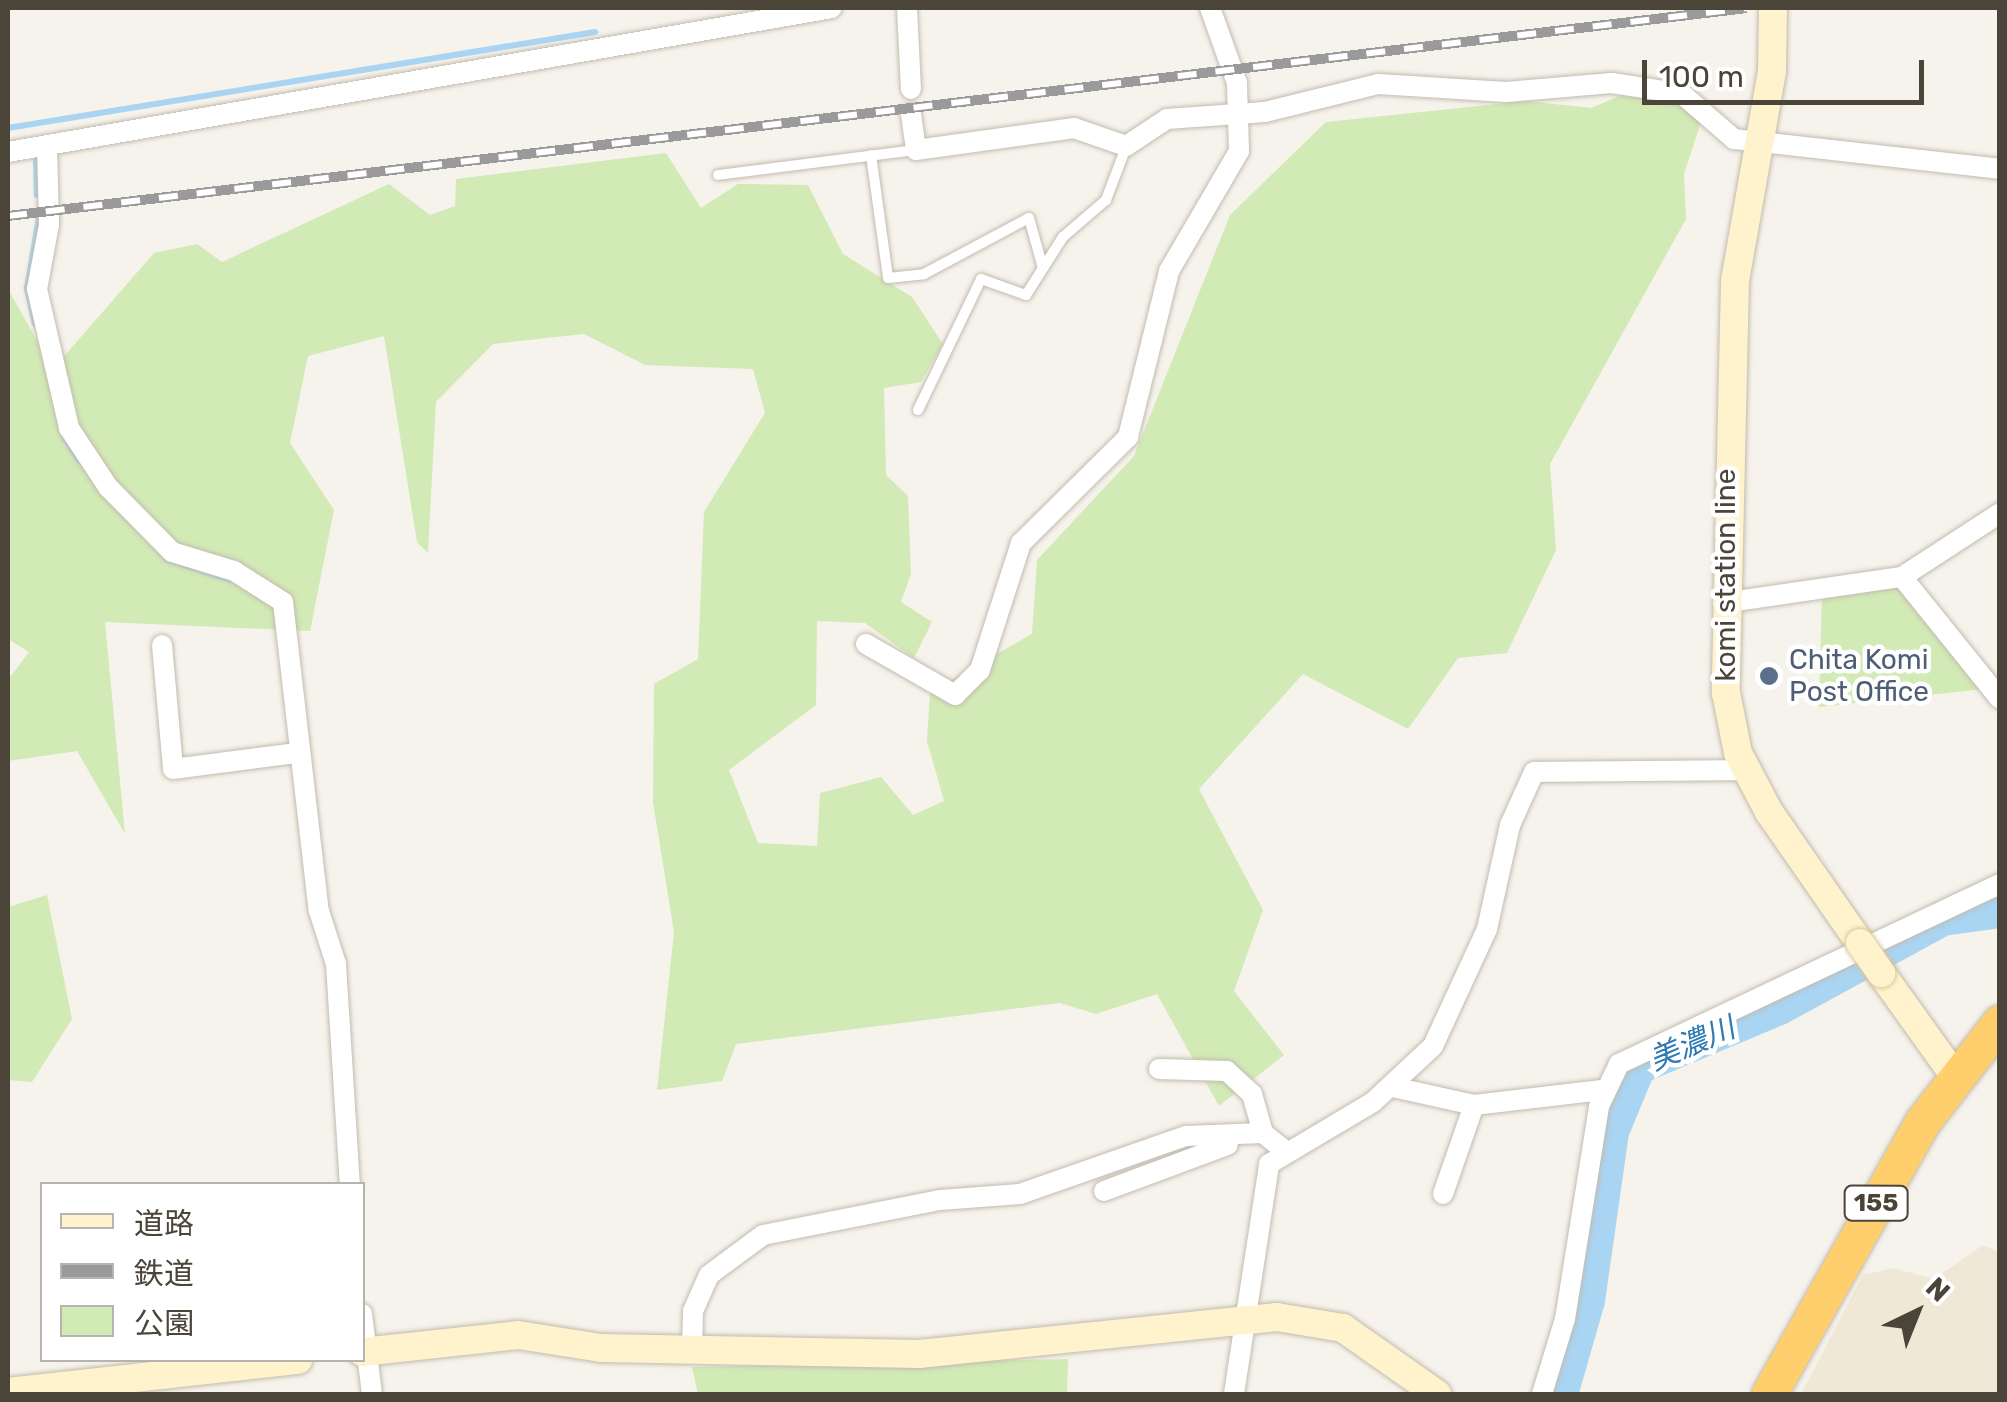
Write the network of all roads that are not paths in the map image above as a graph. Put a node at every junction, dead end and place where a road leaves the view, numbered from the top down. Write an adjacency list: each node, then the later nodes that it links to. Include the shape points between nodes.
1 (832, 8): 9 (street)
2 (906, 8): 5 (street)
3 (1210, 8): 7 (street, via 1237,83)
4 (1772, 8): 8 (street, komi station line)
5 (911, 89)
6 (911, 114): 11 (street)
7 (1236, 115): 8 (street, via 1378,84 1506,92 1612,84 1667,88 1734,139); 10 (street, via 1168,119); 21 (street, via 1238,151 1165,282 1128,437 1010,561 980,670 954,696)
8 (1757, 142): 14 (street); 20 (street, komi station line, via 1735,281)
9 (47, 146): 12 (street); 24 (street, via 49,226 37,289 69,428 108,487 172,552 234,571 283,602)
10 (1126, 146): 11 (street, via 1074,128); 16 (lane, via 1106,200 1095,202)
11 (916, 150): 13 (lane)
12 (8, 152)
13 (870, 155): 15 (lane); 16 (lane, via 888,278 924,274 1030,218)
14 (2000, 169)
15 (718, 175)
16 (1043, 268): 17 (lane, via 1026,295 981,279)
17 (918, 410)
18 (2000, 513): 19 (street)
19 (1902, 576): 20 (street); 23 (street)
20 (1723, 603): 25 (street, komi station line, via 1726,692)
21 (866, 644)
22 (162, 646): 24 (street, via 173,769)
23 (2000, 699)
24 (297, 754): 36 (street, via 336,964)
25 (1747, 770): 27 (street, komi station line); 31 (street, via 1534,772 1510,825 1487,928 1433,1046)
26 (2000, 884): 27 (street)
27 (1860, 944): 30 (street, komi station line, bridge); 32 (street, via 1726,1019 1645,1044)
28 (2000, 1022): 30 (highway, 155)
29 (1159, 1069): 34 (street, via 1228,1071 1252,1094)
30 (1954, 1075): 49 (highway, 155)
31 (1394, 1087): 33 (street); 35 (street)
32 (1602, 1090): 33 (street); 48 (street, via 1564,1319)
33 (1474, 1105): 38 (street)
34 (1263, 1133): 35 (street); 41 (street, via 1186,1136 1020,1194 940,1200 763,1236 710,1275 693,1311)
35 (1279, 1152): 37 (street, via 1216,1146); 39 (street)
36 (350, 1182)
37 (1104, 1191)
38 (1443, 1194)
39 (1242, 1320): 41 (street, via 919,1354); 46 (street); 47 (street, via 1343,1328)
40 (365, 1352): 41 (street, via 518,1335); 45 (street)
41 (692, 1352)
42 (286, 1362): 43 (street)
43 (130, 1387): 44 (street)
44 (8, 1392)
45 (372, 1394)
46 (1234, 1394)
47 (1437, 1394)
48 (1542, 1394)
49 (1769, 1394)

